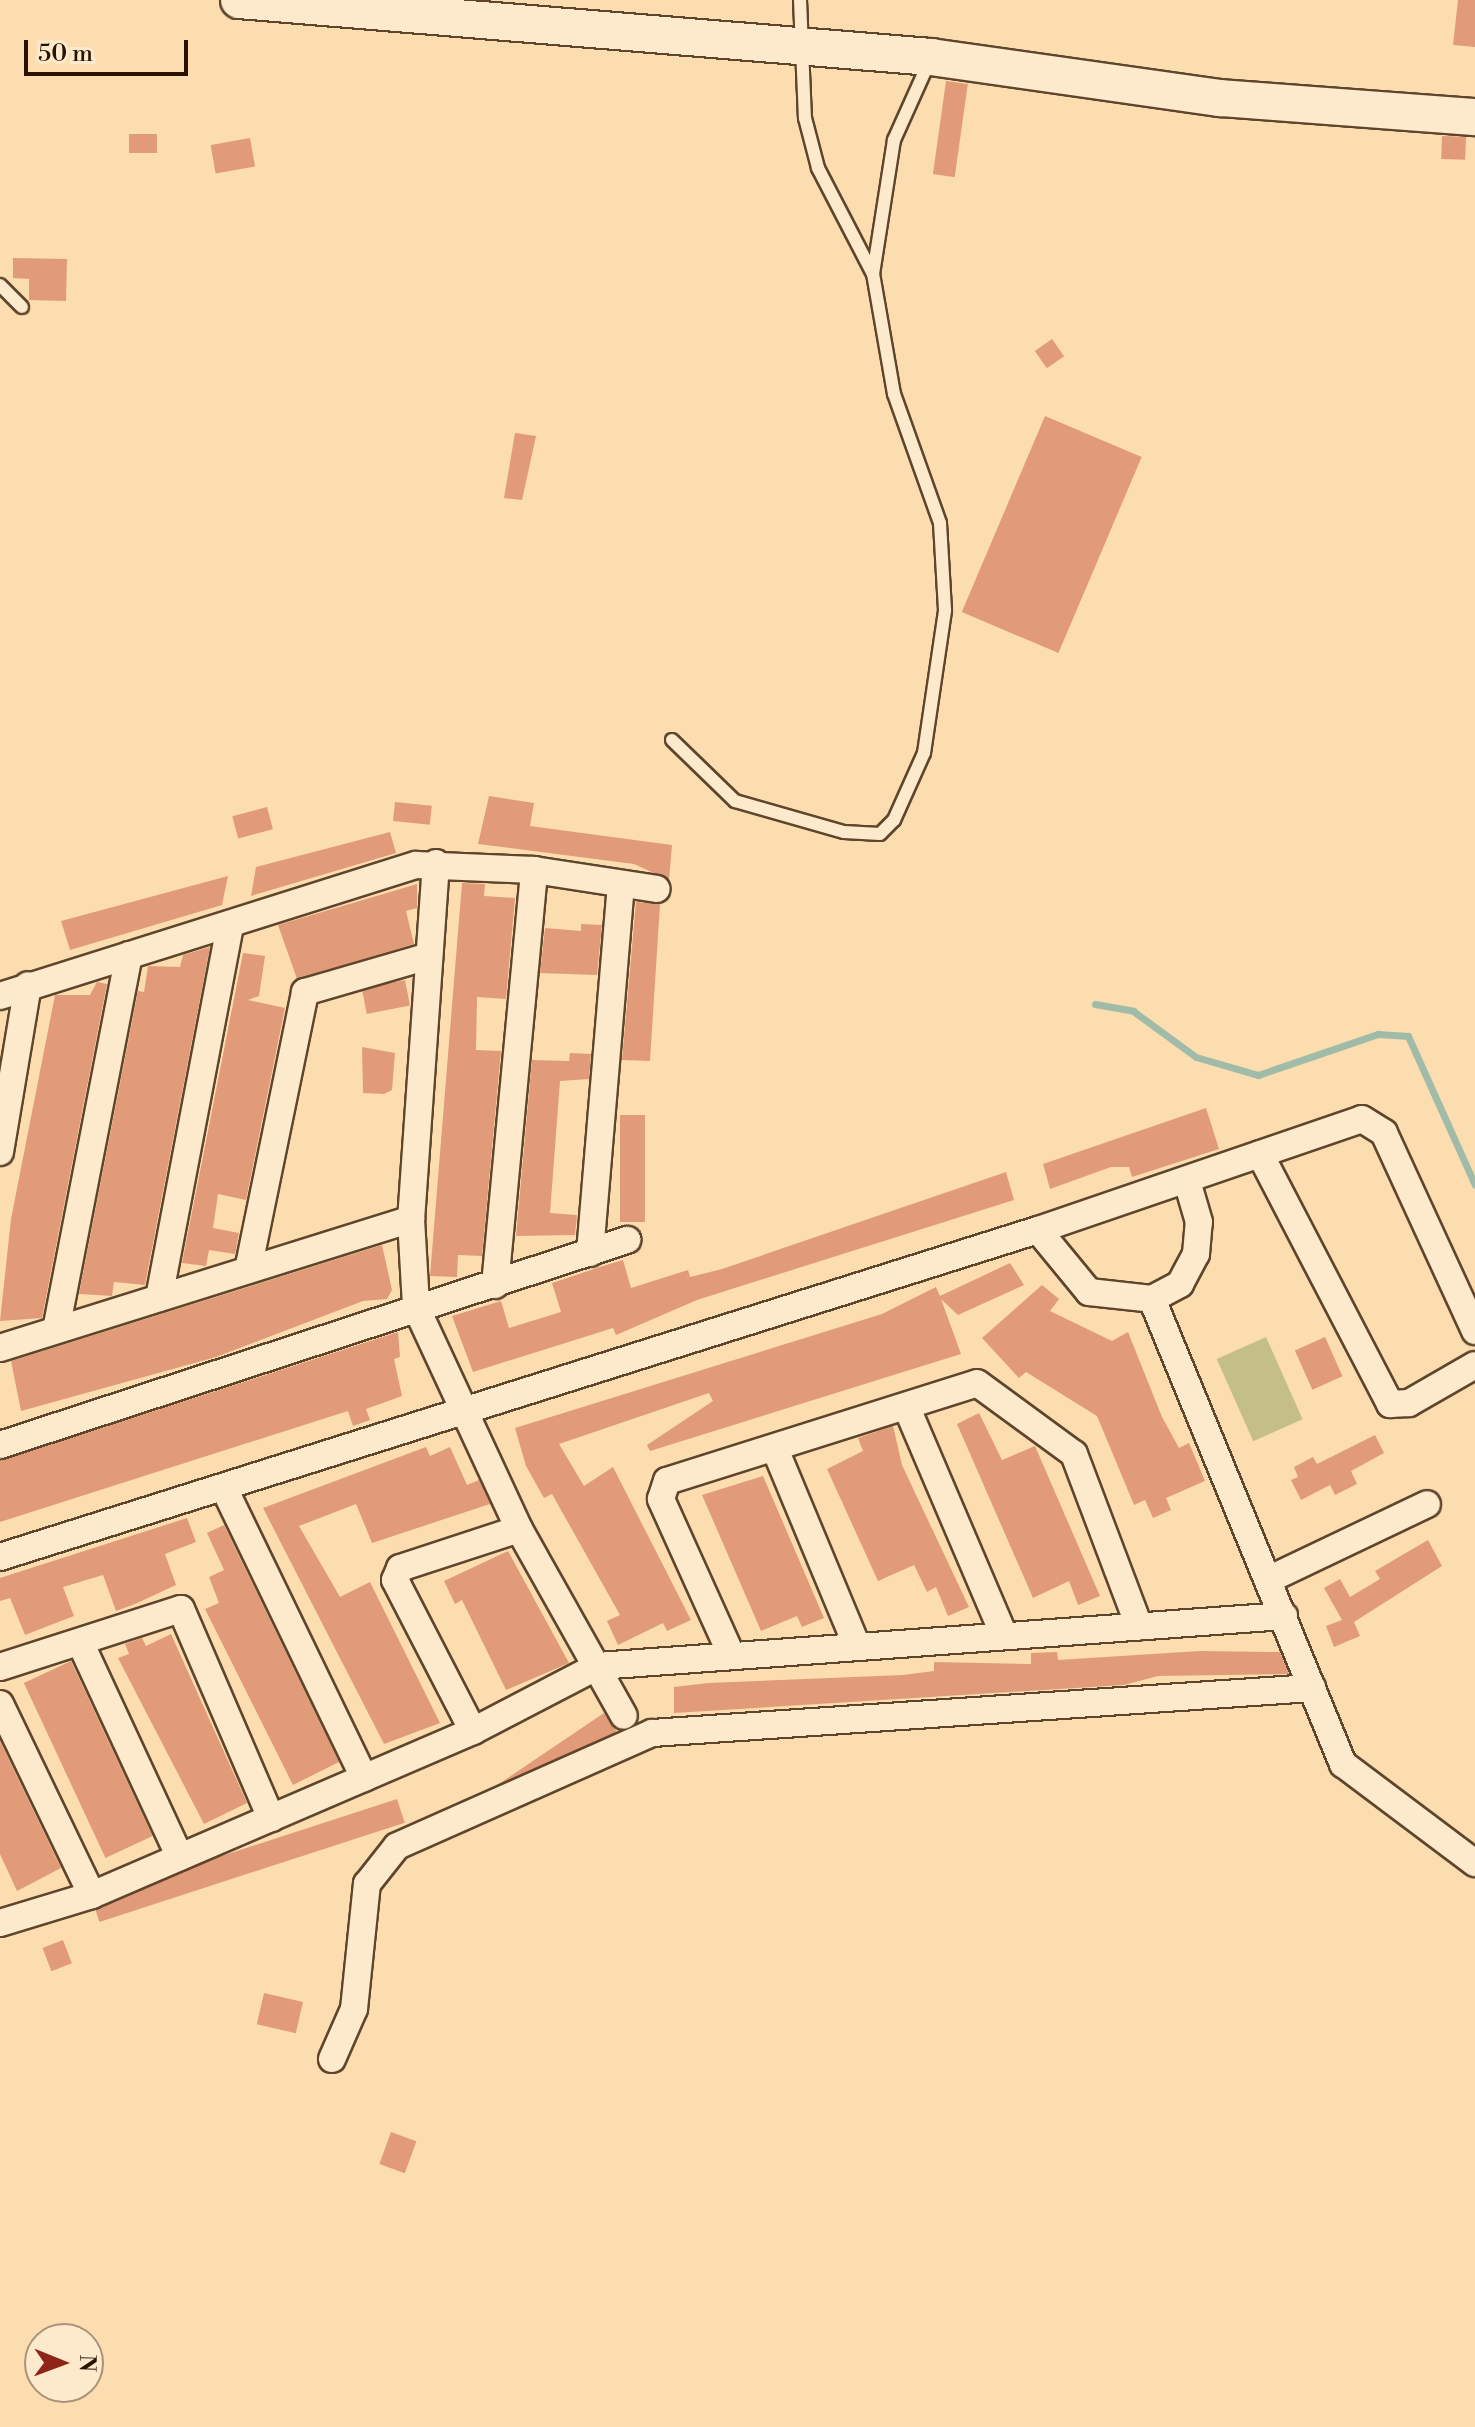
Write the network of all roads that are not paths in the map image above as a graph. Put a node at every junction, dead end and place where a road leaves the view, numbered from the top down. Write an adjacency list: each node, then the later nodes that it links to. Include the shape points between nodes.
1 (239, 0): 3 (street)
2 (800, 0): 3 (lane)
3 (801, 51): 4 (street); 6 (lane, via 818,168)
4 (931, 57): 5 (street, via 1235,100); 6 (lane, via 894,140)
5 (1475, 117)
6 (873, 274): 9 (lane, via 890,380 940,523 940,680 908,795 880,834 807,825 735,801)
7 (0, 285): 8 (lane)
8 (22, 307)
9 (672, 740)
10 (436, 863): 11 (street); 14 (street); 16 (street)
11 (534, 870): 12 (street); 27 (street)
12 (621, 885): 13 (street); 25 (street)
13 (657, 889)
14 (230, 925): 15 (street); 28 (street)
15 (129, 955): 17 (street); 31 (street)
16 (429, 956): 22 (street); 26 (street, via 305,992)
17 (28, 985): 18 (street); 19 (street)
18 (0, 996)
19 (0, 1152)
20 (1260, 1154): 21 (street); 32 (street, via 1362,1119 1375,1123); 34 (street, via 1390,1404 1409,1403)
21 (1187, 1181): 23 (street); 29 (street, via 1199,1222 1196,1254 1180,1284)
22 (411, 1219): 26 (street); 30 (street)
23 (1038, 1230): 29 (street, via 1089,1292); 36 (street)
24 (627, 1240): 25 (street)
25 (590, 1253): 27 (street)
26 (248, 1270): 28 (street)
27 (495, 1285): 30 (street)
28 (159, 1298): 31 (street)
29 (1152, 1299): 43 (street)
30 (416, 1307): 36 (street); 37 (street)
31 (56, 1330): 33 (street)
32 (1475, 1331)
33 (0, 1348)
34 (1475, 1365)
35 (907, 1408): 38 (street); 45 (street, via 983,1384 1068,1448); 46 (street)
36 (468, 1413): 39 (street); 41 (street)
37 (2, 1436)
38 (775, 1449): 48 (street); 49 (street, via 667,1481 661,1493)
39 (224, 1488): 42 (street); 56 (street)
40 (1427, 1504): 43 (street)
41 (519, 1529): 50 (street); 55 (street, via 400,1568 395,1580)
42 (0, 1557)
43 (1268, 1580): 44 (street)
44 (1284, 1616): 45 (street); 52 (street)
45 (1139, 1626): 46 (street)
46 (1004, 1635): 48 (street)
47 (80, 1642): 51 (street); 57 (street, via 184,1611); 58 (street)
48 (857, 1646): 49 (street)
49 (730, 1652): 50 (street)
50 (598, 1666): 54 (street); 55 (street)
51 (0, 1667)
52 (1312, 1688): 59 (street, via 1351,1775); 62 (street, via 652,1733 397,1846 367,1884 354,2009)
53 (0, 1704): 60 (street)
54 (624, 1716)
55 (473, 1731): 56 (street)
56 (364, 1778): 57 (street)
57 (271, 1818): 58 (street)
58 (180, 1857): 60 (street)
59 (1475, 1863)
60 (92, 1895): 61 (street)
61 (0, 1923)
62 (332, 2059)

